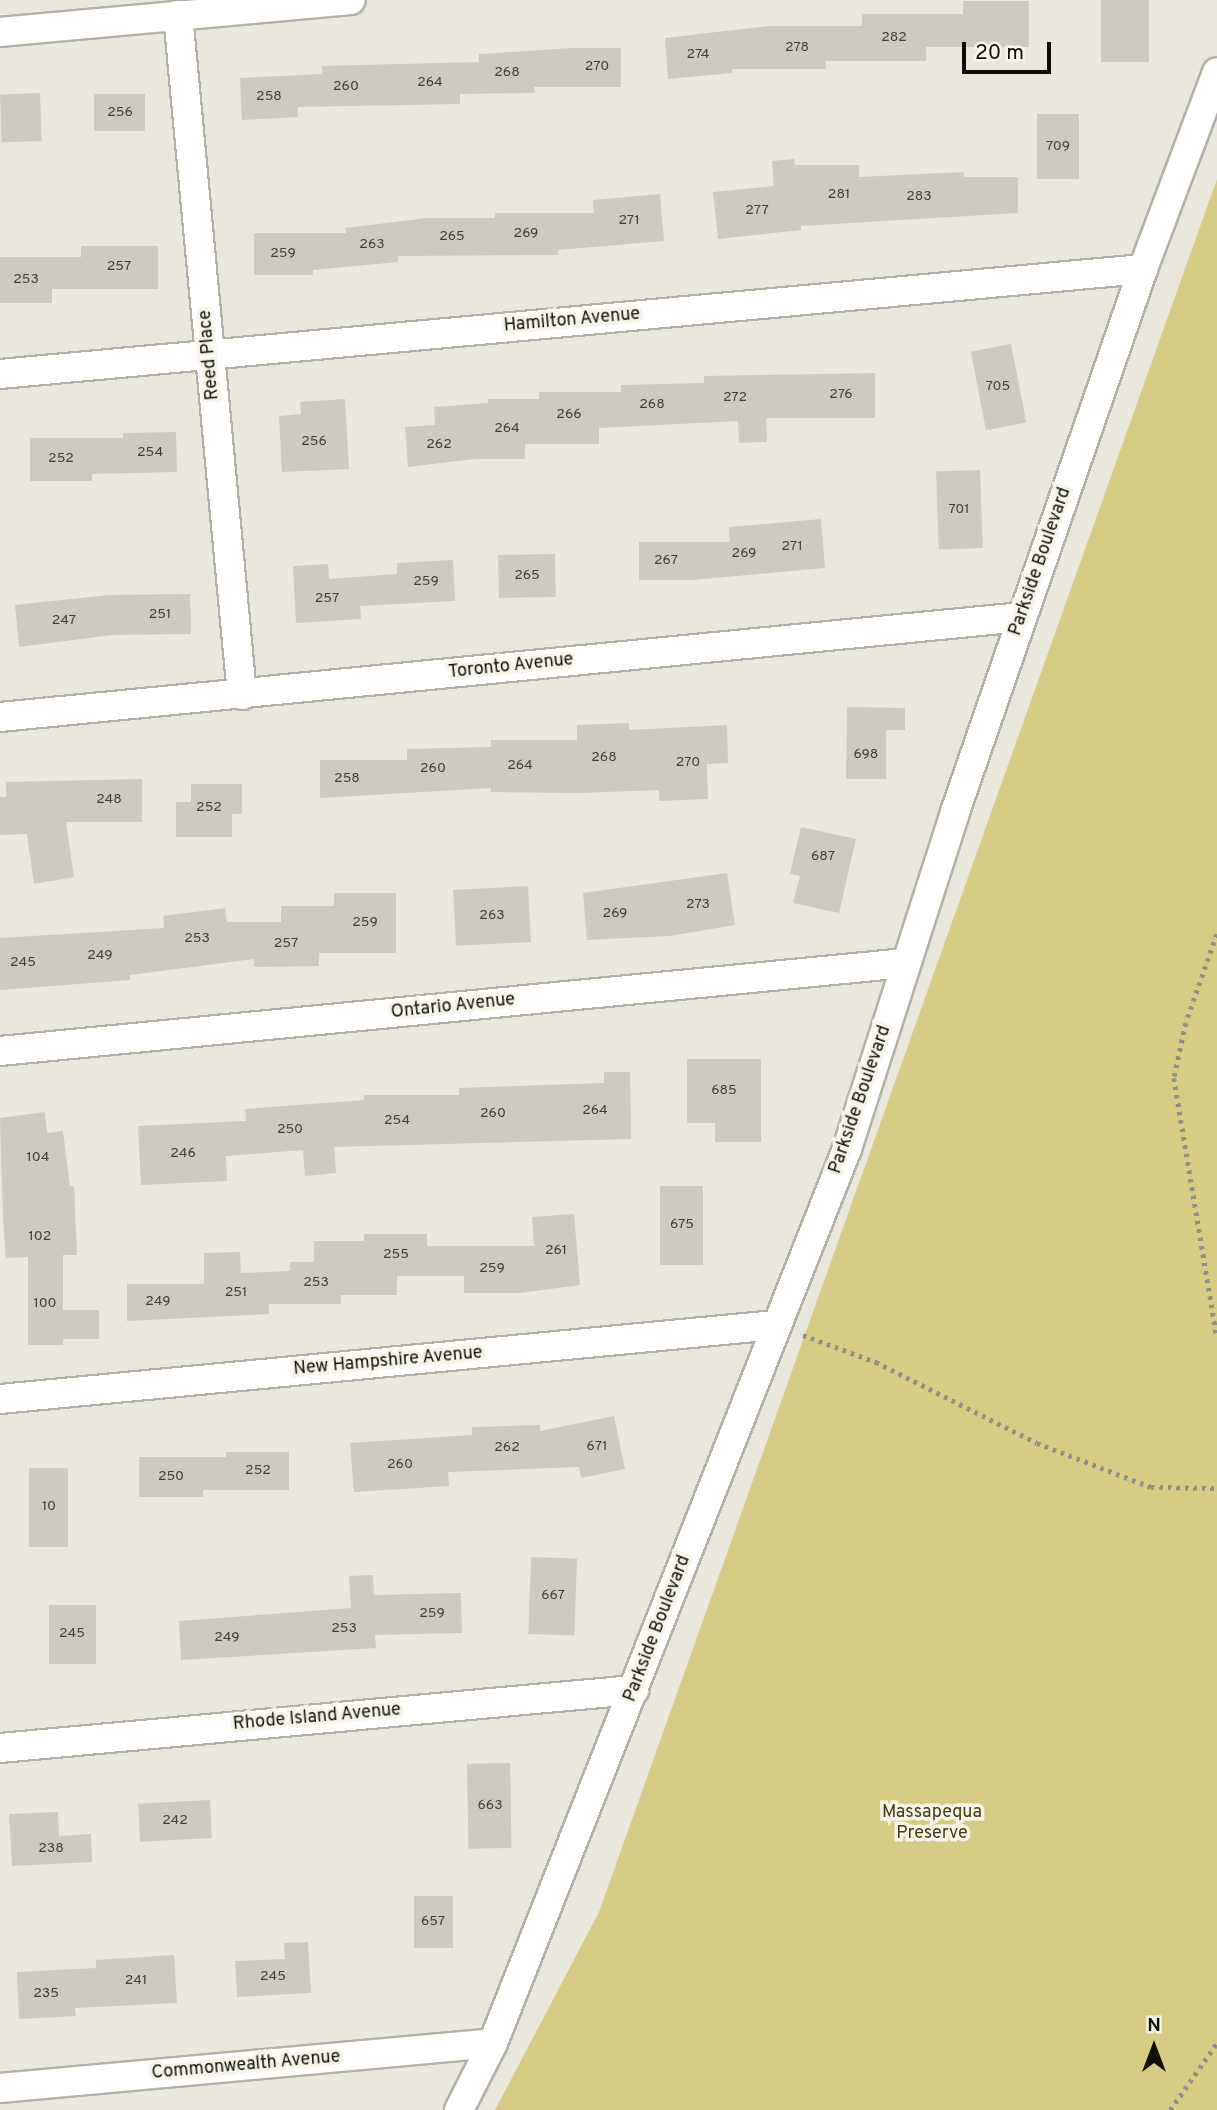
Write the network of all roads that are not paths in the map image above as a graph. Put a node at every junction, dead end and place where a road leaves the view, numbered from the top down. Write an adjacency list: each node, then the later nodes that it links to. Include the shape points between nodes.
1 (351, 0): 2 (street)
2 (178, 15): 3 (street); 6 (street, Reed Place)
3 (0, 32)
4 (1217, 72): 5 (street, Parkside Boulevard)
5 (1143, 269): 6 (street, Hamilton Avenue); 8 (street, Parkside Boulevard)
6 (210, 355): 7 (street, Hamilton Avenue); 9 (street, Reed Place)
7 (0, 374)
8 (1022, 617): 9 (street, Toronto Avenue); 11 (street, Parkside Boulevard)
9 (242, 695): 10 (street, Toronto Avenue)
10 (0, 717)
11 (906, 964): 12 (street, Ontario Avenue); 13 (street, Parkside Boulevard, via 847,1149)
12 (0, 1051)
13 (776, 1325): 14 (street, New Hampshire Avenue); 15 (street, Parkside Boulevard)
14 (0, 1399)
15 (634, 1690): 16 (street, Rhode Island Avenue); 17 (street, Parkside Boulevard)
16 (0, 1748)
17 (493, 2043): 18 (street, Commonwealth Avenue); 19 (street, Parkside Boulevard)
18 (0, 2088)
19 (459, 2110)

